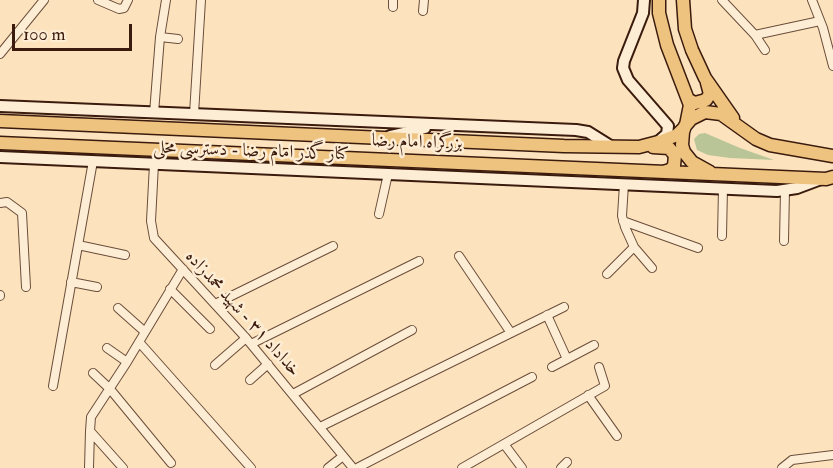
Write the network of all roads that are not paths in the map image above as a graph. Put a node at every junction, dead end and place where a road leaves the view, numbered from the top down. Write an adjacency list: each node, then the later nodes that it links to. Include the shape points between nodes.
1 (44, 0): 19 (street)
2 (98, 0): 3 (street, via 119,9)
3 (128, 0)
4 (166, 0): 16 (street)
5 (201, 0): 26 (street)
6 (424, 0): 12 (street)
7 (644, 0): 13 (main road)
8 (683, 0): 21 (highway, via 688,38)
9 (722, 0): 15 (street)
10 (812, 0): 14 (street)
11 (659, 6): 13 (main road); 22 (highway, via 670,57)
12 (423, 11)
13 (643, 14): 34 (main road, via 623,68 628,80 669,128)
14 (820, 21): 15 (street); 20 (street)
15 (755, 35): 18 (street)
16 (160, 38): 17 (street); 25 (street)
17 (178, 39)
18 (765, 50)
19 (0, 54)
20 (833, 66)
21 (705, 78): 22 (highway, via 709,97 699,103); 31 (highway)
22 (689, 100): 30 (highway)
23 (0, 106): 24 (main road, کنار گذر امام رضا - دسترسی محلی)
24 (51, 108): 25 (main road, کنار گذر امام رضا - دسترسی محلی); 29 (main road)
25 (154, 113): 26 (main road, کنار گذر امام رضا - دسترسی محلی)
26 (194, 114): 28 (main road, کنار گذر امام رضا - دسترسی محلی)
27 (0, 121): 29 (highway, بزرگراه امام رضا)
28 (436, 124): 32 (main road); 36 (main road, کنار گذر امام رضا - دسترسی محلی, via 582,131)
29 (97, 126): 32 (highway, بزرگراه امام رضا)
30 (685, 127): 31 (highway, بزرگراه امام رضا, via 697,115 713,112); 34 (highway, بزرگراه امام رضا, via 677,135); 48 (highway, via 682,145 688,157 703,170)
31 (744, 130): 40 (highway, بزرگراه امام رضا, via 770,145)
32 (384, 138): 36 (highway, بزرگراه امام رضا)
33 (0, 143): 35 (highway, بزرگراه امام رضا)
34 (656, 143): 37 (highway, بزرگراه امام رضا)
35 (44, 145): 38 (highway, بزرگراه امام رضا); 41 (main road)
36 (613, 147): 37 (highway, بزرگراه امام رضا)
37 (639, 147): 46 (highway, via 672,150 675,163)
38 (153, 150): 39 (highway, بزرگراه امام رضا); 43 (main road)
39 (281, 155): 44 (highway, بزرگراه امام رضا); 45 (main road)
40 (831, 155)
41 (2, 157): 42 (main road, کنار گذر امام رضا - دسترسی محلی)
42 (93, 161): 43 (main road, کنار گذر امام رضا - دسترسی محلی); 59 (street)
43 (154, 164): 45 (main road, کنار گذر امام رضا - دسترسی محلی); 67 (street, خداداد ۳۱ - شهید محمدزاده, via 154,238)
44 (517, 165): 46 (highway, بزرگراه امام رضا); 49 (main road)
45 (318, 171): 47 (main road, کنار گذر امام رضا - دسترسی محلی)
46 (663, 172): 48 (highway, بزرگراه امام رضا)
47 (388, 174): 49 (main road, کنار گذر امام رضا - دسترسی محلی); 55 (street)
48 (718, 174): 50 (highway, بزرگراه امام رضا)
49 (484, 178): 51 (main road, کنار گذر امام رضا - دسترسی محلی)
50 (827, 178): 53 (main road, کنار گذر امام رضا - دسترسی محلی)
51 (624, 184): 52 (main road, کنار گذر امام رضا - دسترسی محلی); 56 (street)
52 (723, 188): 53 (main road, کنار گذر امام رضا - دسترسی محلی); 57 (street)
53 (785, 190): 58 (street)
54 (0, 203): 70 (street, via 7,202 22,213)
55 (379, 214)
56 (623, 221): 61 (street); 62 (street)
57 (722, 236)
58 (784, 241)
59 (78, 245): 63 (street); 69 (street)
60 (333, 246): 73 (street)
61 (634, 247): 66 (street); 68 (street)
62 (698, 248)
63 (124, 255)
64 (459, 256): 80 (street)
65 (419, 261): 81 (street)
66 (652, 268)
67 (183, 269): 72 (street); 73 (street, خداداد ۳۱ - شهید محمدزاده)
68 (607, 274)
69 (71, 282): 71 (street); 94 (street)
70 (26, 287)
71 (97, 287)
72 (170, 289): 77 (street); 79 (street)
73 (217, 303): 81 (street, خداداد ۳۱ - شهید محمدزاده)
74 (564, 306): 76 (street)
75 (118, 308): 79 (street)
76 (547, 315): 80 (street); 85 (street)
77 (210, 329)
78 (412, 330): 96 (street)
79 (145, 332): 82 (street)
80 (511, 333): 98 (street)
81 (249, 341): 87 (street, خداداد ۳۱ - شهید محمدزاده); 88 (street)
82 (139, 342): 86 (street); 107 (street)
83 (594, 345): 85 (street)
84 (107, 348): 86 (street)
85 (567, 359): 89 (street)
86 (127, 362): 95 (street)
87 (268, 364): 93 (street); 96 (street, خداداد ۳۱ - شهید محمدزاده)
88 (215, 365)
89 (552, 367)
90 (598, 367): 97 (street, via 605,386)
91 (93, 373): 95 (street)
92 (532, 377): 109 (street)
93 (250, 380)
94 (52, 386)
95 (110, 389): 99 (street, via 91,417); 104 (street)
96 (293, 394): 98 (street, خداداد ۳۱ - شهید محمدزاده)
97 (588, 395): 100 (street); 101 (street)
98 (320, 427): 103 (street, خداداد ۳۱ - شهید محمدزاده)
99 (90, 431): 105 (street); 106 (street)
100 (617, 436)
101 (504, 444): 110 (street); 111 (street)
102 (833, 455): 112 (street, via 792,460)
103 (343, 456): 108 (street); 109 (street, خداداد ۳۱ - شهید محمدزاده)
104 (171, 463)
105 (89, 468)
106 (123, 468)
107 (251, 468)
108 (328, 468)
109 (355, 468)
110 (462, 468)
111 (522, 468)
112 (782, 468)

